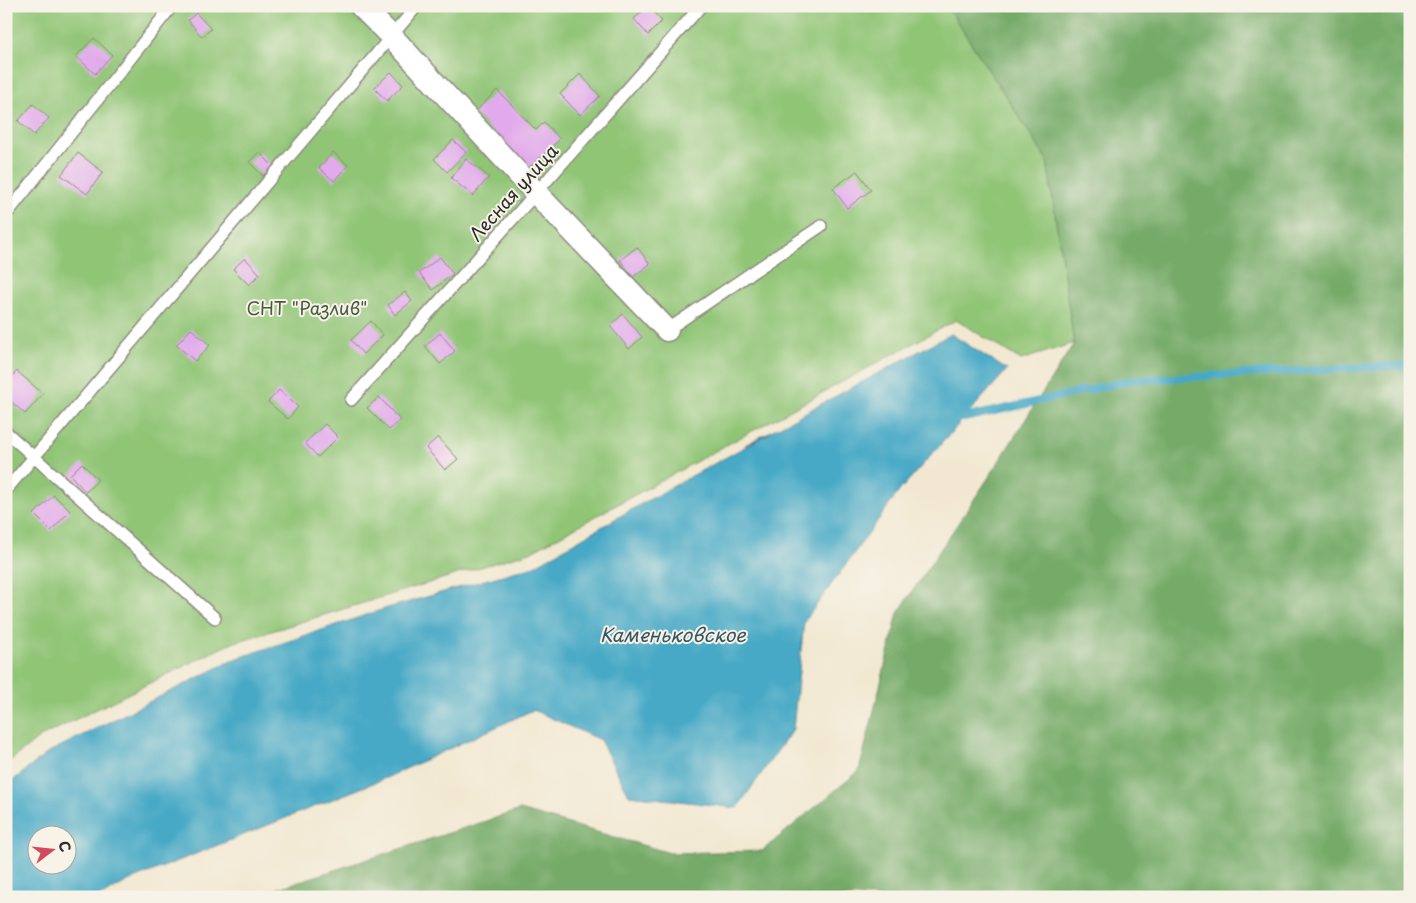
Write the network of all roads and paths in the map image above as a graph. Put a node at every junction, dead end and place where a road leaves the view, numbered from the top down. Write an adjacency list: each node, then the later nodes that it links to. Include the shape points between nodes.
1 (172, 6): 7 (lane)
2 (361, 6): 5 (street)
3 (417, 6): 5 (lane)
4 (700, 6): 6 (lane, Лесная улица)
5 (392, 37): 6 (street); 12 (lane)
6 (536, 193): 9 (street); 10 (lane, Лесная улица)
7 (6, 215)
8 (821, 226): 9 (lane)
9 (667, 330)
10 (351, 400)
11 (6, 432): 12 (lane)
12 (34, 457): 13 (lane); 14 (lane)
13 (6, 490)
14 (215, 618)

